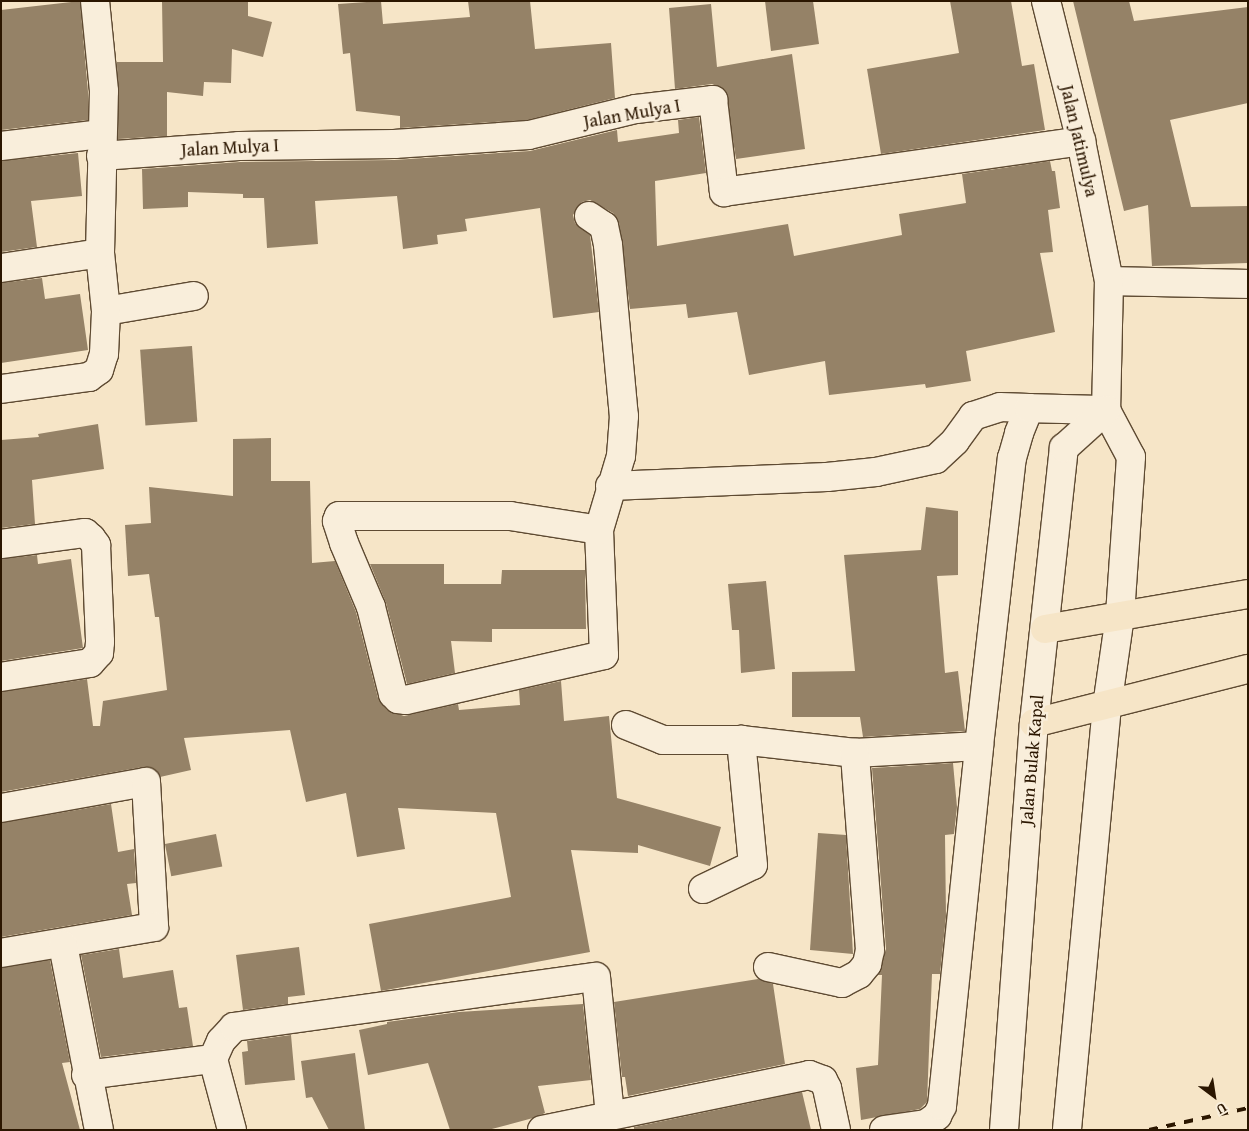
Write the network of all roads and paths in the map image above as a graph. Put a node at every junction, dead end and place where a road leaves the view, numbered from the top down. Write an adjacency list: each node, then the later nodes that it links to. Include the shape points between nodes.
1 (96, 1): 4 (street, via 104,91)
2 (1046, 1): 3 (street, Jalan Jatimulya)
3 (1081, 141): 4 (street, Jalan Mulya I, via 724,192 713,100 636,109 530,135 394,144); 9 (street, Jalan Jatimulya)
4 (101, 145): 5 (street); 7 (street)
5 (1, 146)
6 (589, 216): 16 (street, via 604,226 608,244 624,416 621,456)
7 (100, 253): 8 (street); 12 (street)
8 (1, 268)
9 (1109, 281): 10 (street); 15 (street)
10 (1248, 284)
11 (194, 296): 12 (street)
12 (106, 311): 13 (street, via 104,354 99,370 89,377)
13 (1, 389)
14 (1029, 408): 15 (street); 16 (street, via 1000,407 973,416 955,441 936,459 876,472); 28 (street, via 1012,458)
15 (1106, 410): 20 (street, via 1130,458); 21 (street, Jalan Bulak Kapal, via 1064,448)
16 (610, 486): 17 (street)
17 (599, 530): 17 (street, via 510,516 339,516 337,521 344,543 372,607 393,694 406,700 604,655)
18 (1, 544): 23 (street, via 85,534 91,538 96,545 100,642 99,653 90,663)
19 (1248, 594): 20 (highway)
20 (1120, 616): 21 (highway); 24 (street)
21 (1045, 630): 25 (street, Jalan Bulak Kapal)
22 (1248, 669): 24 (highway)
23 (1, 677)
24 (1107, 706): 25 (highway); 39 (street)
25 (1034, 724): 38 (street, Jalan Bulak Kapal)
26 (626, 725): 27 (street, via 663,740)
27 (741, 740): 29 (street); 31 (street, via 753,865)
28 (978, 746): 29 (street); 44 (street, via 942,1106 937,1116 926,1124)
29 (855, 753): 34 (street, via 870,950 866,964 859,974 842,983)
30 (1, 808): 32 (street, via 146,782 154,927)
31 (703, 889)
32 (63, 945): 33 (street); 36 (street)
33 (1, 954)
34 (768, 968)
35 (213, 1058): 36 (street); 37 (street, via 221,1041 234,1027 246,1023 596,977); 41 (street)
36 (86, 1075): 40 (street)
37 (610, 1115): 42 (street); 43 (street, via 810,1075 823,1080 827,1088)
38 (1005, 1120)
39 (1067, 1125)
40 (99, 1130)
41 (232, 1130)
42 (542, 1130)
43 (836, 1130)
44 (884, 1130)

